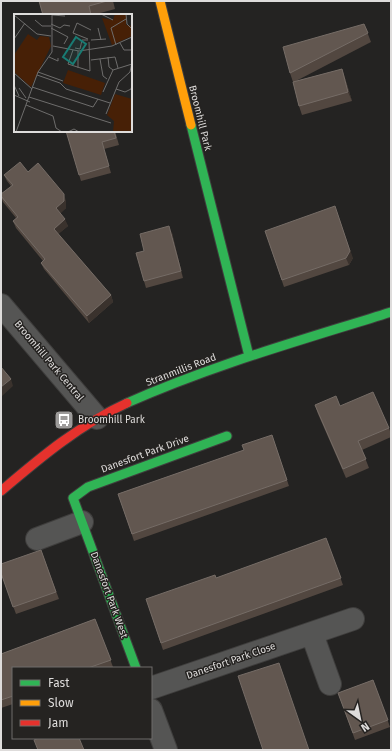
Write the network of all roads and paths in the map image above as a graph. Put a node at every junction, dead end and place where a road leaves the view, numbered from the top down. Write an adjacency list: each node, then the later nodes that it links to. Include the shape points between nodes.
1 (160, 1): 4 (street, Broomhill Park)
2 (1, 305): 5 (street, Broomhill Park Central)
3 (391, 312): 4 (street, Stranmillis Road)
4 (249, 356): 5 (street, Stranmillis Road, via 169,385)
5 (97, 418): 7 (street, Stranmillis Road, via 64,438)
6 (227, 436): 8 (street, Danesfort Park Drive, via 88,487)
7 (1, 491)
8 (73, 498): 9 (street, Danesfort Park West)
9 (82, 522): 10 (street); 13 (street, Danesfort Park West)
10 (37, 538)
11 (353, 619): 12 (street, Danesfort Park Close)
12 (312, 634): 14 (street); 15 (street, Danesfort Park Close)
13 (136, 667)
14 (330, 684)
15 (152, 688)
16 (152, 713): 17 (street)
17 (166, 750)

